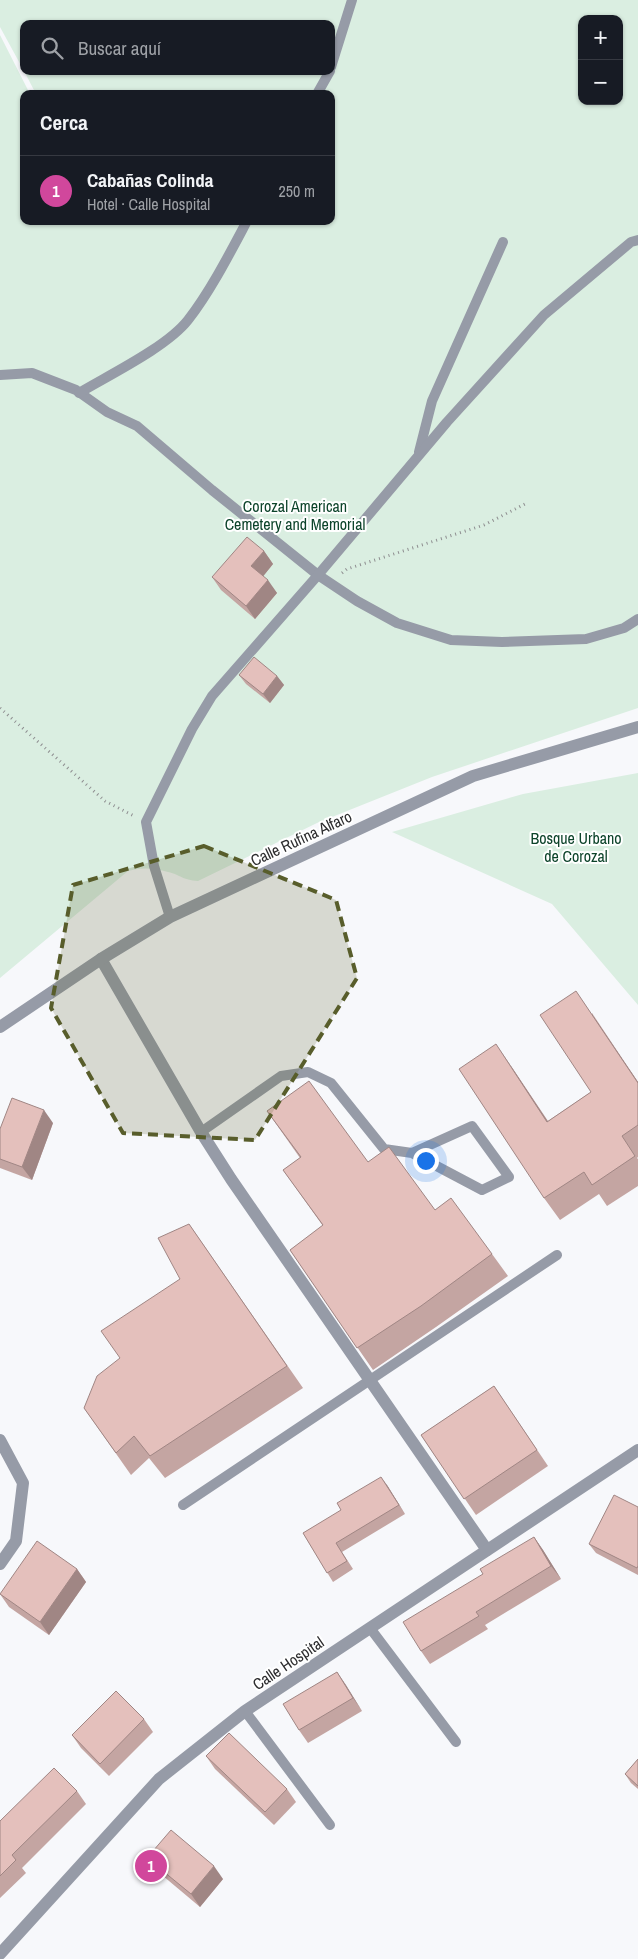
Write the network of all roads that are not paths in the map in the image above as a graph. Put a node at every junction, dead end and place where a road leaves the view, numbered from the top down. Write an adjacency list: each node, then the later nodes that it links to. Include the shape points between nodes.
1 (352, 0): 2 (lane)
2 (335, 54)
3 (328, 75): 4 (lane)
4 (319, 90)
5 (245, 225): 9 (lane, via 227,260 187,322 159,345)
6 (638, 240): 10 (lane, via 631,242 544,315)
7 (503, 242): 10 (lane, via 432,401)
8 (0, 375): 9 (lane, via 32,373)
9 (79, 393): 11 (lane, via 107,412 137,426)
10 (418, 456): 11 (lane)
11 (318, 575): 12 (lane, via 397,623 450,640 586,639 624,628); 14 (lane, via 212,696 146,822 154,866)
12 (638, 619)
13 (638, 727): 14 (street, Calle Rufina Alfaro, via 473,776)
14 (170, 917): 15 (street, Calle Rufina Alfaro)
15 (101, 959): 16 (street, Calle Rufina Alfaro); 17 (street)
16 (0, 1028)
17 (201, 1132): 18 (lane, via 281,1076 308,1072 331,1083 384,1149); 20 (street)
18 (412, 1153): 18 (lane, via 482,1190 509,1176 472,1126)
19 (557, 1255): 20 (lane)
20 (370, 1380): 23 (lane); 24 (street)
21 (0, 1440): 25 (street, via 23,1483 16,1542)
22 (638, 1450): 24 (street, Calle Hospital)
23 (182, 1505)
24 (486, 1550): 26 (street, Calle Hospital)
25 (0, 1564)
26 (370, 1628): 27 (street, Calle Hospital); 28 (lane)
27 (245, 1711): 29 (lane); 30 (street, Calle Hospital, via 159,1779)
28 (456, 1742)
29 (330, 1824)
30 (0, 1954)

